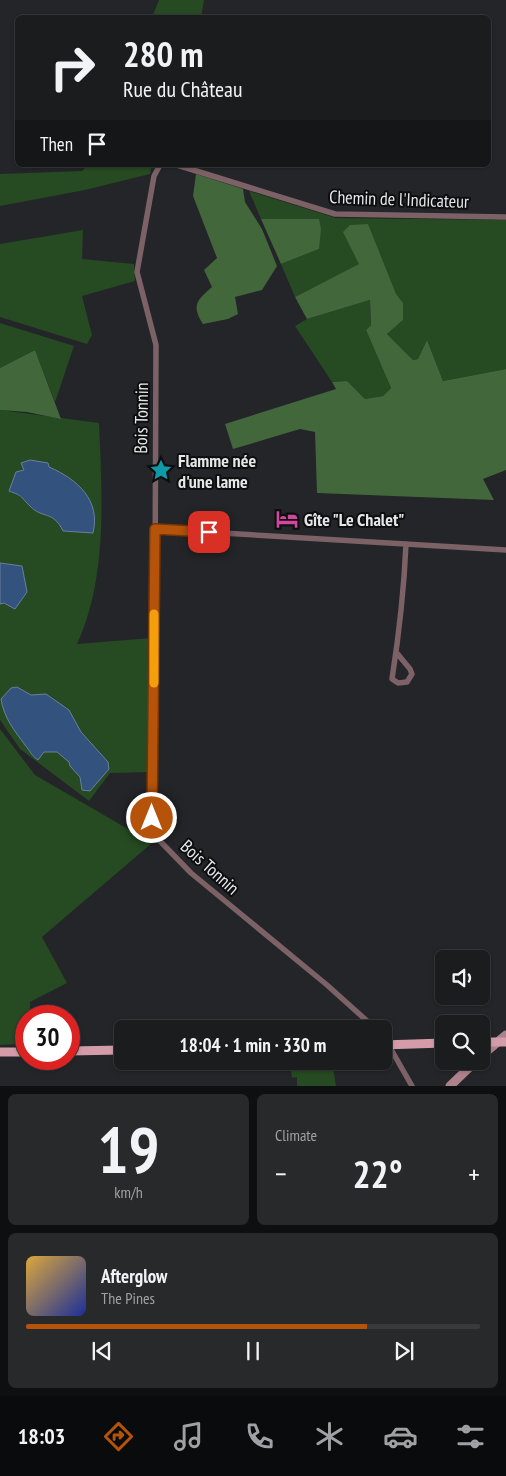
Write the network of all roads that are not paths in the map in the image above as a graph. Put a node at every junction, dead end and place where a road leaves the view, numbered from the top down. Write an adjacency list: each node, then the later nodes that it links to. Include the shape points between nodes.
1 (159, 167): 4 (street, Bois Tonnin, via 154,176 137,272 156,345)
2 (183, 167): 3 (street, Chemin de l'Indicateur, via 335,214)
3 (506, 217)
4 (155, 529): 5 (street); 8 (street, Bois Tonnin, via 154,831 191,872)
5 (406, 544): 6 (street); 7 (street, via 402,616)
6 (506, 550)
7 (396, 652): 7 (street, via 412,674 407,682 398,683 392,679)
8 (366, 1020)
9 (506, 1035): 11 (street)
10 (490, 1042): 11 (main road)
11 (503, 1042): 15 (street)
12 (435, 1043): 13 (main road)
13 (392, 1044)
14 (114, 1050): 16 (main road)
15 (490, 1050)
16 (80, 1051)
17 (0, 1052): 18 (main road)
18 (15, 1052)
19 (392, 1055): 21 (street)
20 (467, 1070): 22 (street)
21 (412, 1086)
22 (450, 1086)

